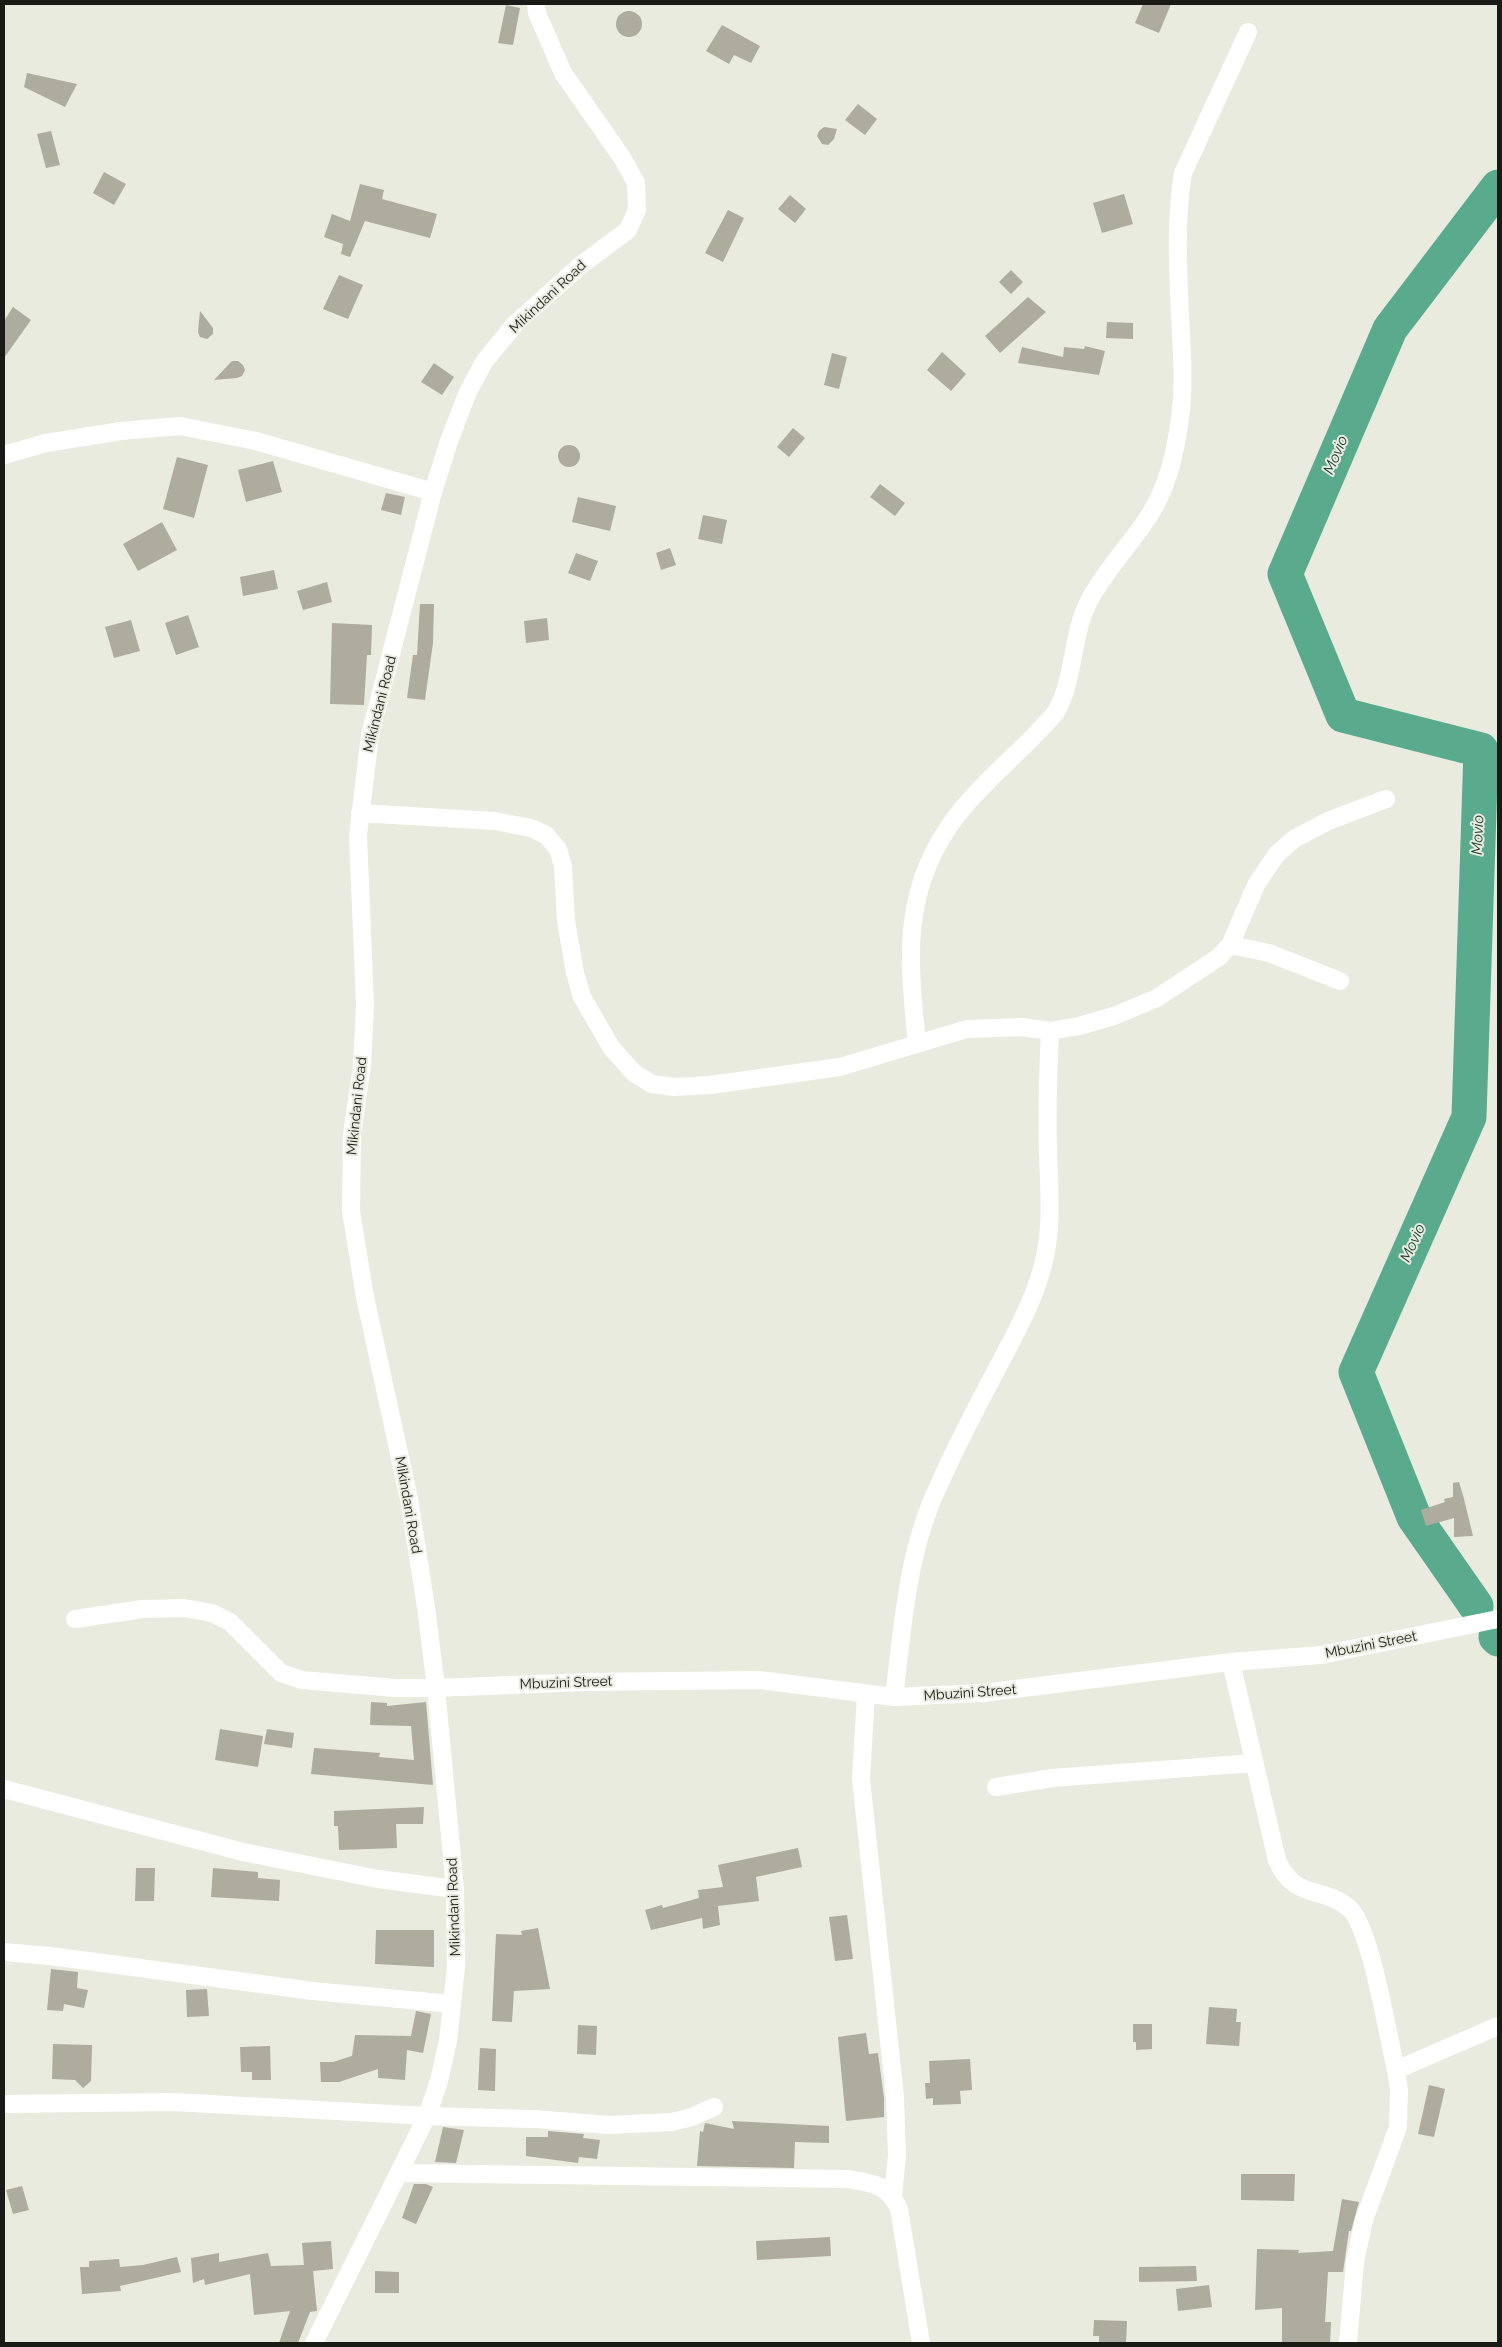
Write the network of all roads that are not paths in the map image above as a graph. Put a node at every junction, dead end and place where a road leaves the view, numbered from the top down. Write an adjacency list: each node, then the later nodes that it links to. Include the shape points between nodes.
1 (536, 4): 4 (street, Mikindani Road, via 563,73 636,183 637,210 628,230 581,265 515,324 484,362 448,444)
2 (1248, 32): 10 (street, via 1183,173 1178,239 1184,376 1179,426 1168,474 1152,511 1089,601 1080,624 1064,698 1056,712 958,813 924,872 912,921 909,970)
3 (4, 455): 4 (street, via 46,442 180,426 256,441)
4 (433, 492): 6 (street, Mikindani Road, via 370,736)
5 (1386, 799): 7 (street, via 1328,821 1294,839 1277,854 1257,883)
6 (360, 813): 10 (street, via 495,821 531,828 546,835 558,850 563,866 566,921 582,998 611,1047 634,1073 652,1084 674,1087 710,1085 796,1074 840,1067); 14 (street, Mikindani Road, via 358,835 365,1006 362,1066 352,1134 351,1211 365,1297 409,1499)
7 (1230, 945): 8 (street, via 1269,952); 9 (street, via 1157,998 1114,1016)
8 (1340, 981)
9 (1050, 1030): 10 (street, via 1022,1027 967,1029); 16 (street, via 1051,1216 1048,1243 1042,1268 1008,1352 941,1479 924,1519 914,1550)
10 (917, 1043)
11 (75, 1619): 14 (street, Mbuzini Street, via 143,1609 184,1608 212,1613 230,1622 281,1673 302,1680)
12 (1498, 1619): 13 (street, Mbuzini Street, via 1321,1655)
13 (1230, 1662): 16 (street, Mbuzini Street, via 1001,1692); 17 (street)
14 (436, 1688): 15 (street, Mbuzini Street, via 759,1680); 20 (street, Mikindani Road)
15 (866, 1694): 16 (street, Mbuzini Street); 29 (street, via 860,1779 895,2097 897,2156)
16 (894, 1697)
17 (1254, 1763): 18 (street, via 1052,1778); 24 (street, via 1282,1873 1294,1885 1349,1908 1361,1925)
18 (996, 1787)
19 (4, 1789): 20 (street, via 243,1852 378,1879)
20 (455, 1889): 22 (street, Mikindani Road, via 456,1967)
21 (4, 1952): 22 (street, via 313,1991)
22 (452, 2004): 27 (street, Mikindani Road, via 440,2081)
23 (1498, 2026): 24 (street)
24 (1396, 2070): 32 (street, via 1398,2127 1364,2220 1355,2262)
25 (4, 2104): 27 (street, via 174,2102)
26 (714, 2106): 27 (street, via 692,2117 644,2124)
27 (426, 2116): 28 (street, Mikindani Road)
28 (400, 2173): 29 (street, via 847,2179 883,2187); 30 (street, Mikindani Road)
29 (893, 2196): 31 (street, via 899,2209)
30 (314, 2343)
31 (921, 2343)
32 (1348, 2343)

